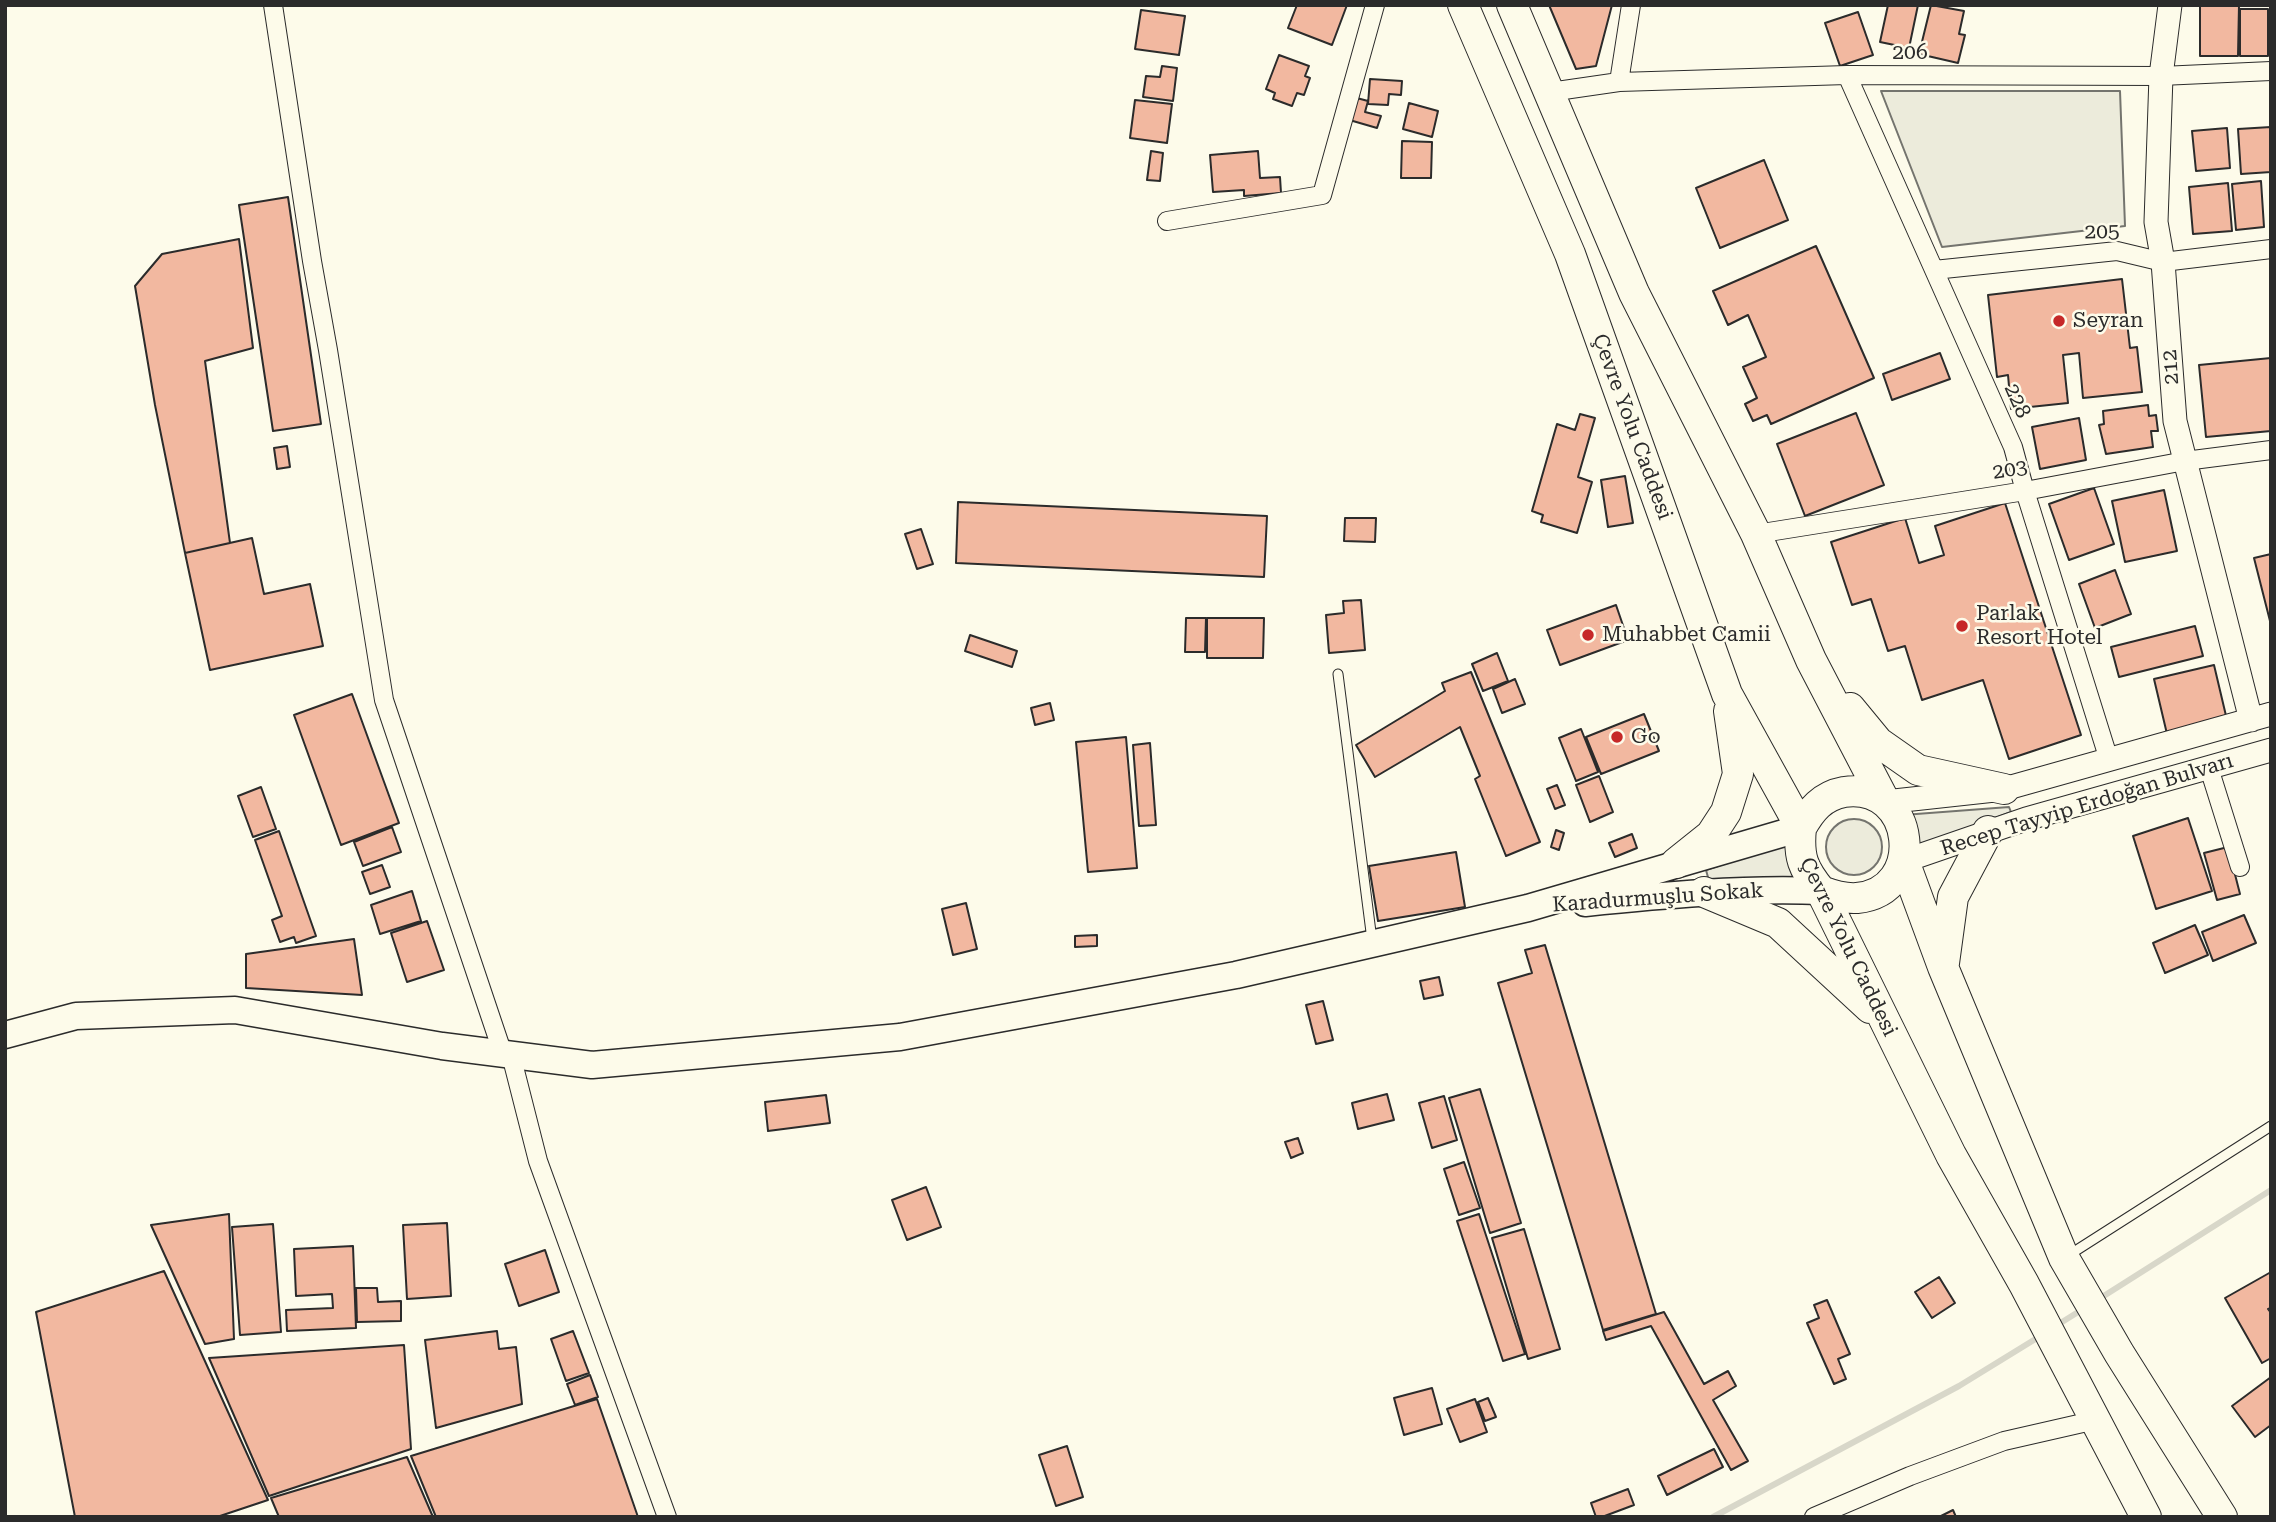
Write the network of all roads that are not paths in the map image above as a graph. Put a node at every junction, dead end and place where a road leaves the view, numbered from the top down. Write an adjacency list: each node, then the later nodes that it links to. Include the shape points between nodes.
1 (273, 5): 41 (street, via 384,700)
2 (1375, 5): 12 (street, via 1322,195)
3 (1463, 5): 22 (highway, Çevre Yolu Caddesi, via 1570,254)
4 (1513, 5): 11 (highway)
5 (1631, 5): 10 (street)
6 (2170, 5): 9 (street, 212)
7 (2271, 71): 9 (street, 206)
8 (1847, 75): 9 (street, 206); 10 (street, 206); 15 (street, 228)
9 (2161, 76): 14 (street, 212, via 2156,222)
10 (1619, 82): 11 (street, 206)
11 (1550, 92): 19 (highway, via 1634,293)
12 (1167, 221)
13 (2271, 249): 14 (street, 205)
14 (2163, 262): 15 (street, 205, via 2117,251); 17 (street, 212, via 2175,421)
15 (1934, 271): 18 (street, 228, via 2013,447)
16 (2271, 450): 17 (street, 203)
17 (2185, 461): 18 (street, 203); 23 (street, 212)
18 (2025, 491): 19 (street, 203); 25 (street, 228)
19 (1756, 534): 20 (highway)
20 (1811, 660): 27 (highway, via 1878,742 1918,770); 28 (highway)
21 (1338, 674): 37 (lane)
22 (1727, 694): 29 (highway, Çevre Yolu Caddesi); 32 (highway, via 1738,774 1726,812 1710,835)
23 (2261, 717): 25 (street, Recep Tayyip Erdoğan Bulvarı)
24 (2271, 750): 26 (street, Recep Tayyip Erdoğan Bulvarı)
25 (2109, 760): 27 (street, Recep Tayyip Erdoğan Bulvarı)
26 (2209, 768): 30 (street, Recep Tayyip Erdoğan Bulvarı); 33 (street)
27 (2004, 789): 28 (street, Recep Tayyip Erdoğan Bulvarı)
28 (1885, 802): 29 (highway, via 1853,791 1836,794 1821,801); 31 (highway, via 1904,831)
29 (1801, 828): 32 (main road, Karadurmuşlu Sokak); 34 (highway, Çevre Yolu Caddesi, via 1802,862)
30 (1989, 831): 31 (street, Recep Tayyip Erdoğan Bulvarı); 38 (highway, via 1952,897)
31 (1904, 861): 34 (highway, via 1890,883 1875,893 1857,898); 38 (highway)
32 (1675, 863): 36 (main road, Karadurmuşlu Sokak)
33 (2240, 867)
34 (1821, 891): 35 (main road, Karadurmuşlu Sokak); 39 (highway, Çevre Yolu Caddesi)
35 (1704, 892): 36 (main road, Karadurmuşlu Sokak); 39 (highway, via 1778,923)
36 (1528, 908): 37 (main road)
37 (1372, 944): 41 (main road, via 1236,975 900,1037 592,1065)
38 (1943, 967): 43 (highway)
39 (1885, 1022): 44 (highway, Çevre Yolu Caddesi, via 1951,1155)
40 (5, 1035): 41 (main road, via 76,1016 235,1010)
41 (507, 1054): 45 (street, via 538,1161)
42 (2271, 1126): 43 (lane)
43 (2064, 1258): 48 (highway)
44 (2096, 1420): 46 (street, via 2004,1441); 47 (highway, Çevre Yolu Caddesi)
45 (667, 1517)
46 (1814, 1517)
47 (2146, 1517)
48 (2222, 1517)

